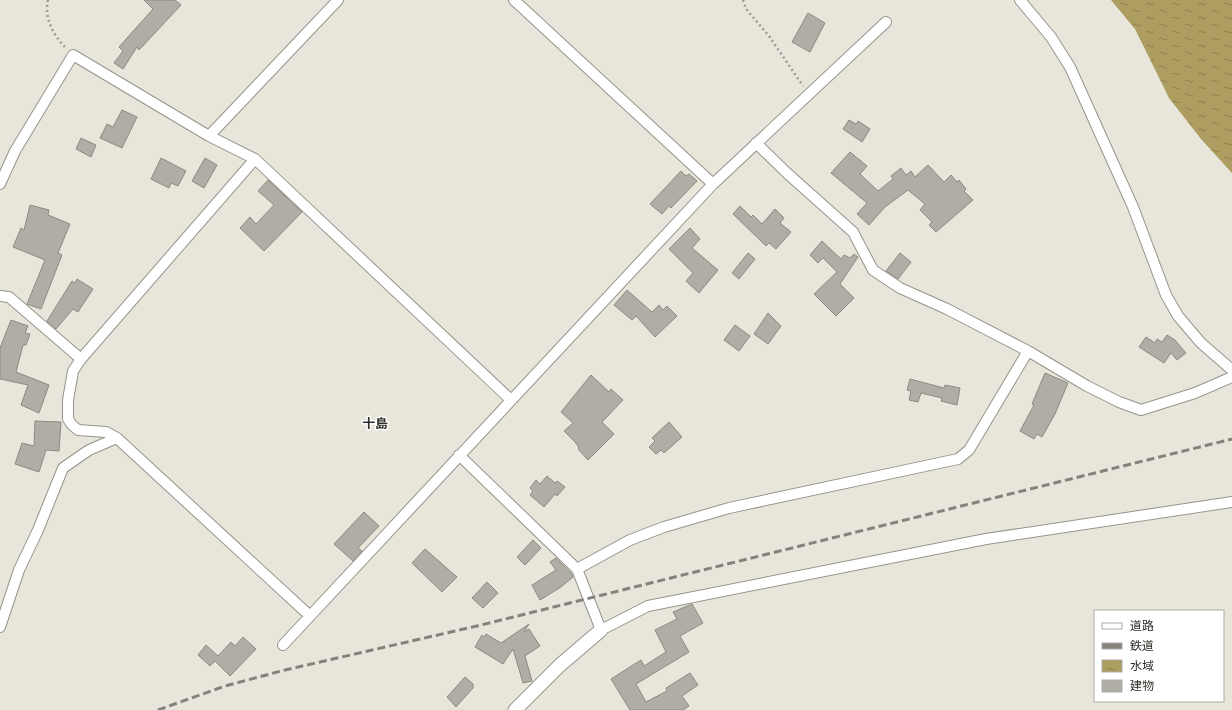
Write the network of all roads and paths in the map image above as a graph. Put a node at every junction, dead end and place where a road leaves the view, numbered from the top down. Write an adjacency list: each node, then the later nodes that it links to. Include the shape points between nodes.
1 (48, 0): 7 (path, via 46,9 50,25 61,43)
2 (338, 0): 9 (street)
3 (514, 0): 13 (street)
4 (743, 0): 8 (path, via 746,9 769,36)
5 (1020, 0): 17 (street, via 1051,37 1070,67 1133,207 1166,295 1178,316 1202,343)
6 (886, 22): 8 (street)
7 (73, 55): 9 (street); 12 (street, via 15,151)
8 (809, 94): 10 (street)
9 (208, 136): 11 (street)
10 (756, 143): 13 (street); 15 (street, via 853,232 873,270 900,288 947,308)
11 (255, 159): 16 (street); 19 (street)
12 (0, 184)
13 (713, 184): 19 (street)
14 (0, 296): 16 (street, via 9,297)
15 (1028, 351): 18 (street, via 1087,386 1141,410 1194,393); 23 (street, via 969,450 958,459 729,508 630,540)
16 (81, 359): 20 (street, via 73,371 68,419 78,430 106,432)
17 (1232, 370)
18 (1232, 377)
19 (510, 399): 21 (street)
20 (117, 438): 24 (street); 25 (street, via 89,450 63,468 19,570)
21 (459, 455): 23 (street); 24 (street)
22 (1232, 502): 26 (street, via 986,539 648,606)
23 (577, 569): 26 (street)
24 (310, 616): 27 (street)
25 (0, 627)
26 (601, 630): 28 (street, via 559,666)
27 (283, 645)
28 (515, 710)

